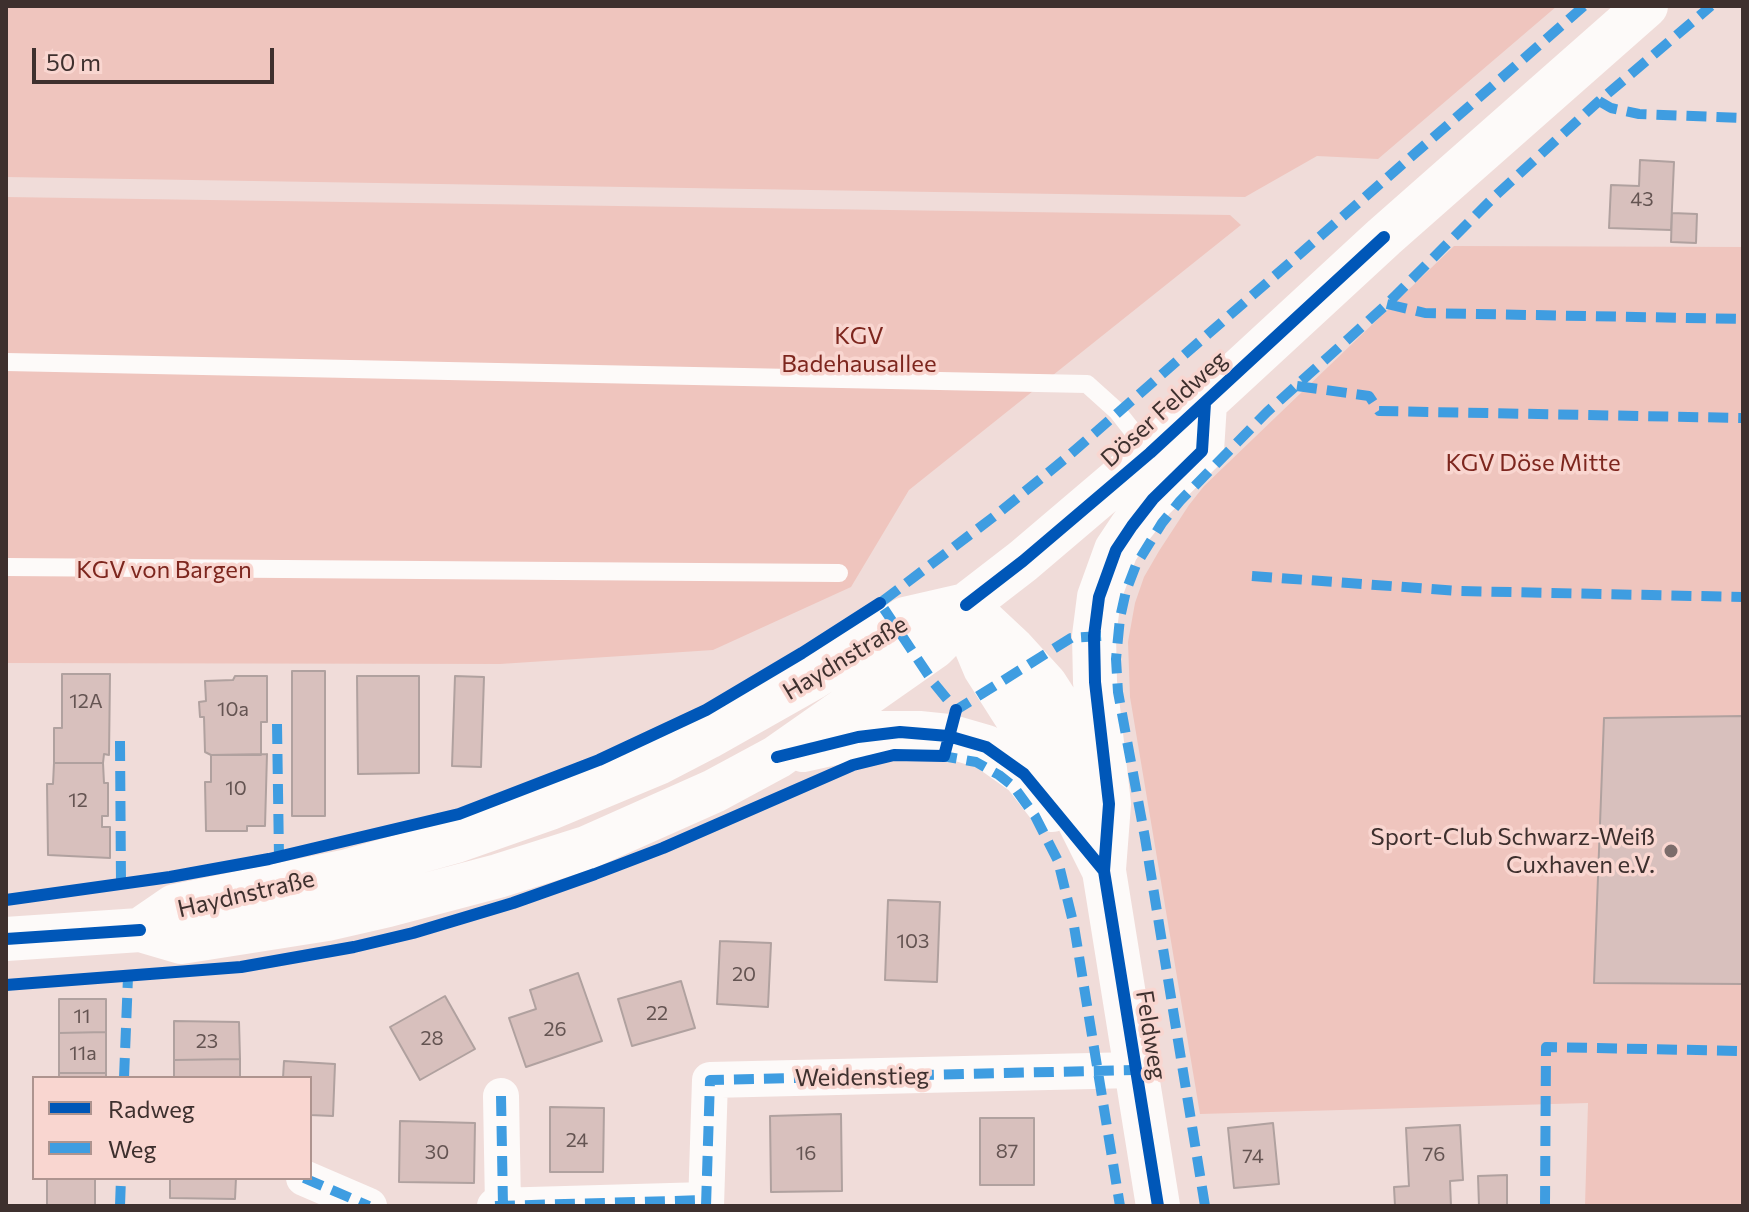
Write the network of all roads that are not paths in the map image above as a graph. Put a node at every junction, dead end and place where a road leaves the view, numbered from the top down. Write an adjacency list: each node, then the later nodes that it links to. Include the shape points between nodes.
1 (1646, 6): 3 (street, Döser Feldweg)
2 (6, 362): 4 (lane, via 1087,384)
3 (1205, 403): 4 (street, Döser Feldweg); 9 (street, via 1202,451 1132,526 1116,550 1099,597 1094,670)
4 (1150, 453): 7 (street, Döser Feldweg)
5 (6, 567): 6 (lane)
6 (839, 573)
7 (966, 605): 8 (street, Haydnstraße, via 947,634 918,660); 9 (street, via 1045,684 1078,735); 10 (street, Feldweg, via 985,668 1066,795); 11 (street, Haydnstraße, via 905,619 708,737 550,808 348,871 175,906)
8 (777, 757): 10 (street, via 900,732 948,736 986,747 1024,774); 11 (street, Haydnstraße, via 586,848 441,892 327,919 181,942)
9 (1109, 804): 10 (street)
10 (1104, 871): 13 (street, Feldweg)
11 (140, 930): 12 (street, Haydnstraße)
12 (6, 939)
13 (1134, 1070): 16 (street, Weidenstieg, via 710,1080); 20 (street, Feldweg)
14 (501, 1096): 19 (street)
15 (309, 1180): 17 (street)
16 (706, 1203): 19 (street, Weidenstieg)
17 (369, 1206)
18 (495, 1206): 19 (street, Weidenstieg)
19 (503, 1206)
20 (1158, 1206)

